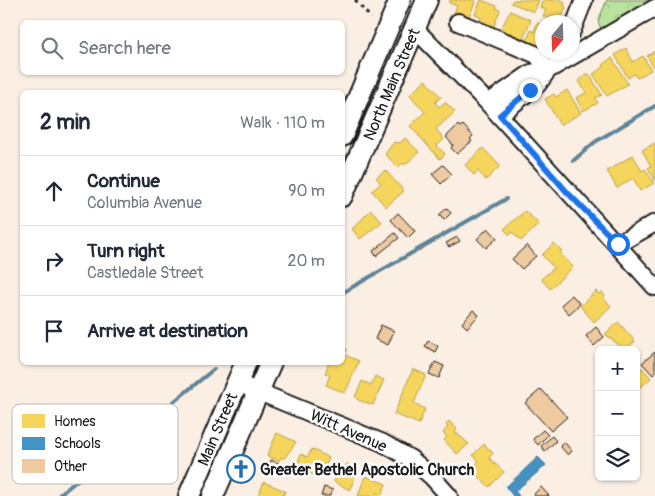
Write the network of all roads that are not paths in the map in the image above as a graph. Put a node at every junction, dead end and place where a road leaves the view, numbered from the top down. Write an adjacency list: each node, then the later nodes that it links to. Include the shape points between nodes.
1 (427, 0): 7 (main road, North Main Street)
2 (584, 0): 5 (street)
3 (395, 3): 7 (main road); 12 (main road)
4 (655, 8): 8 (street)
5 (578, 15)
6 (458, 22): 8 (street)
7 (414, 29): 10 (street); 13 (main road, North Main Street)
8 (558, 62): 9 (street, via 538,84)
9 (526, 85): 10 (street); 11 (street)
10 (488, 103): 11 (street)
11 (500, 115): 15 (street, via 567,192)
12 (345, 128)
13 (345, 189)
14 (652, 231): 15 (street)
15 (618, 244): 16 (street)
16 (655, 287)
17 (245, 365): 19 (main road, Main Street)
18 (270, 366): 20 (main road, Main Street)
19 (237, 383): 20 (street, Witt Avenue); 21 (main road, Main Street)
20 (259, 391): 22 (main road, Main Street); 23 (street, Witt Avenue, via 383,443 411,460)
21 (188, 496)
22 (213, 496)
23 (449, 496)

